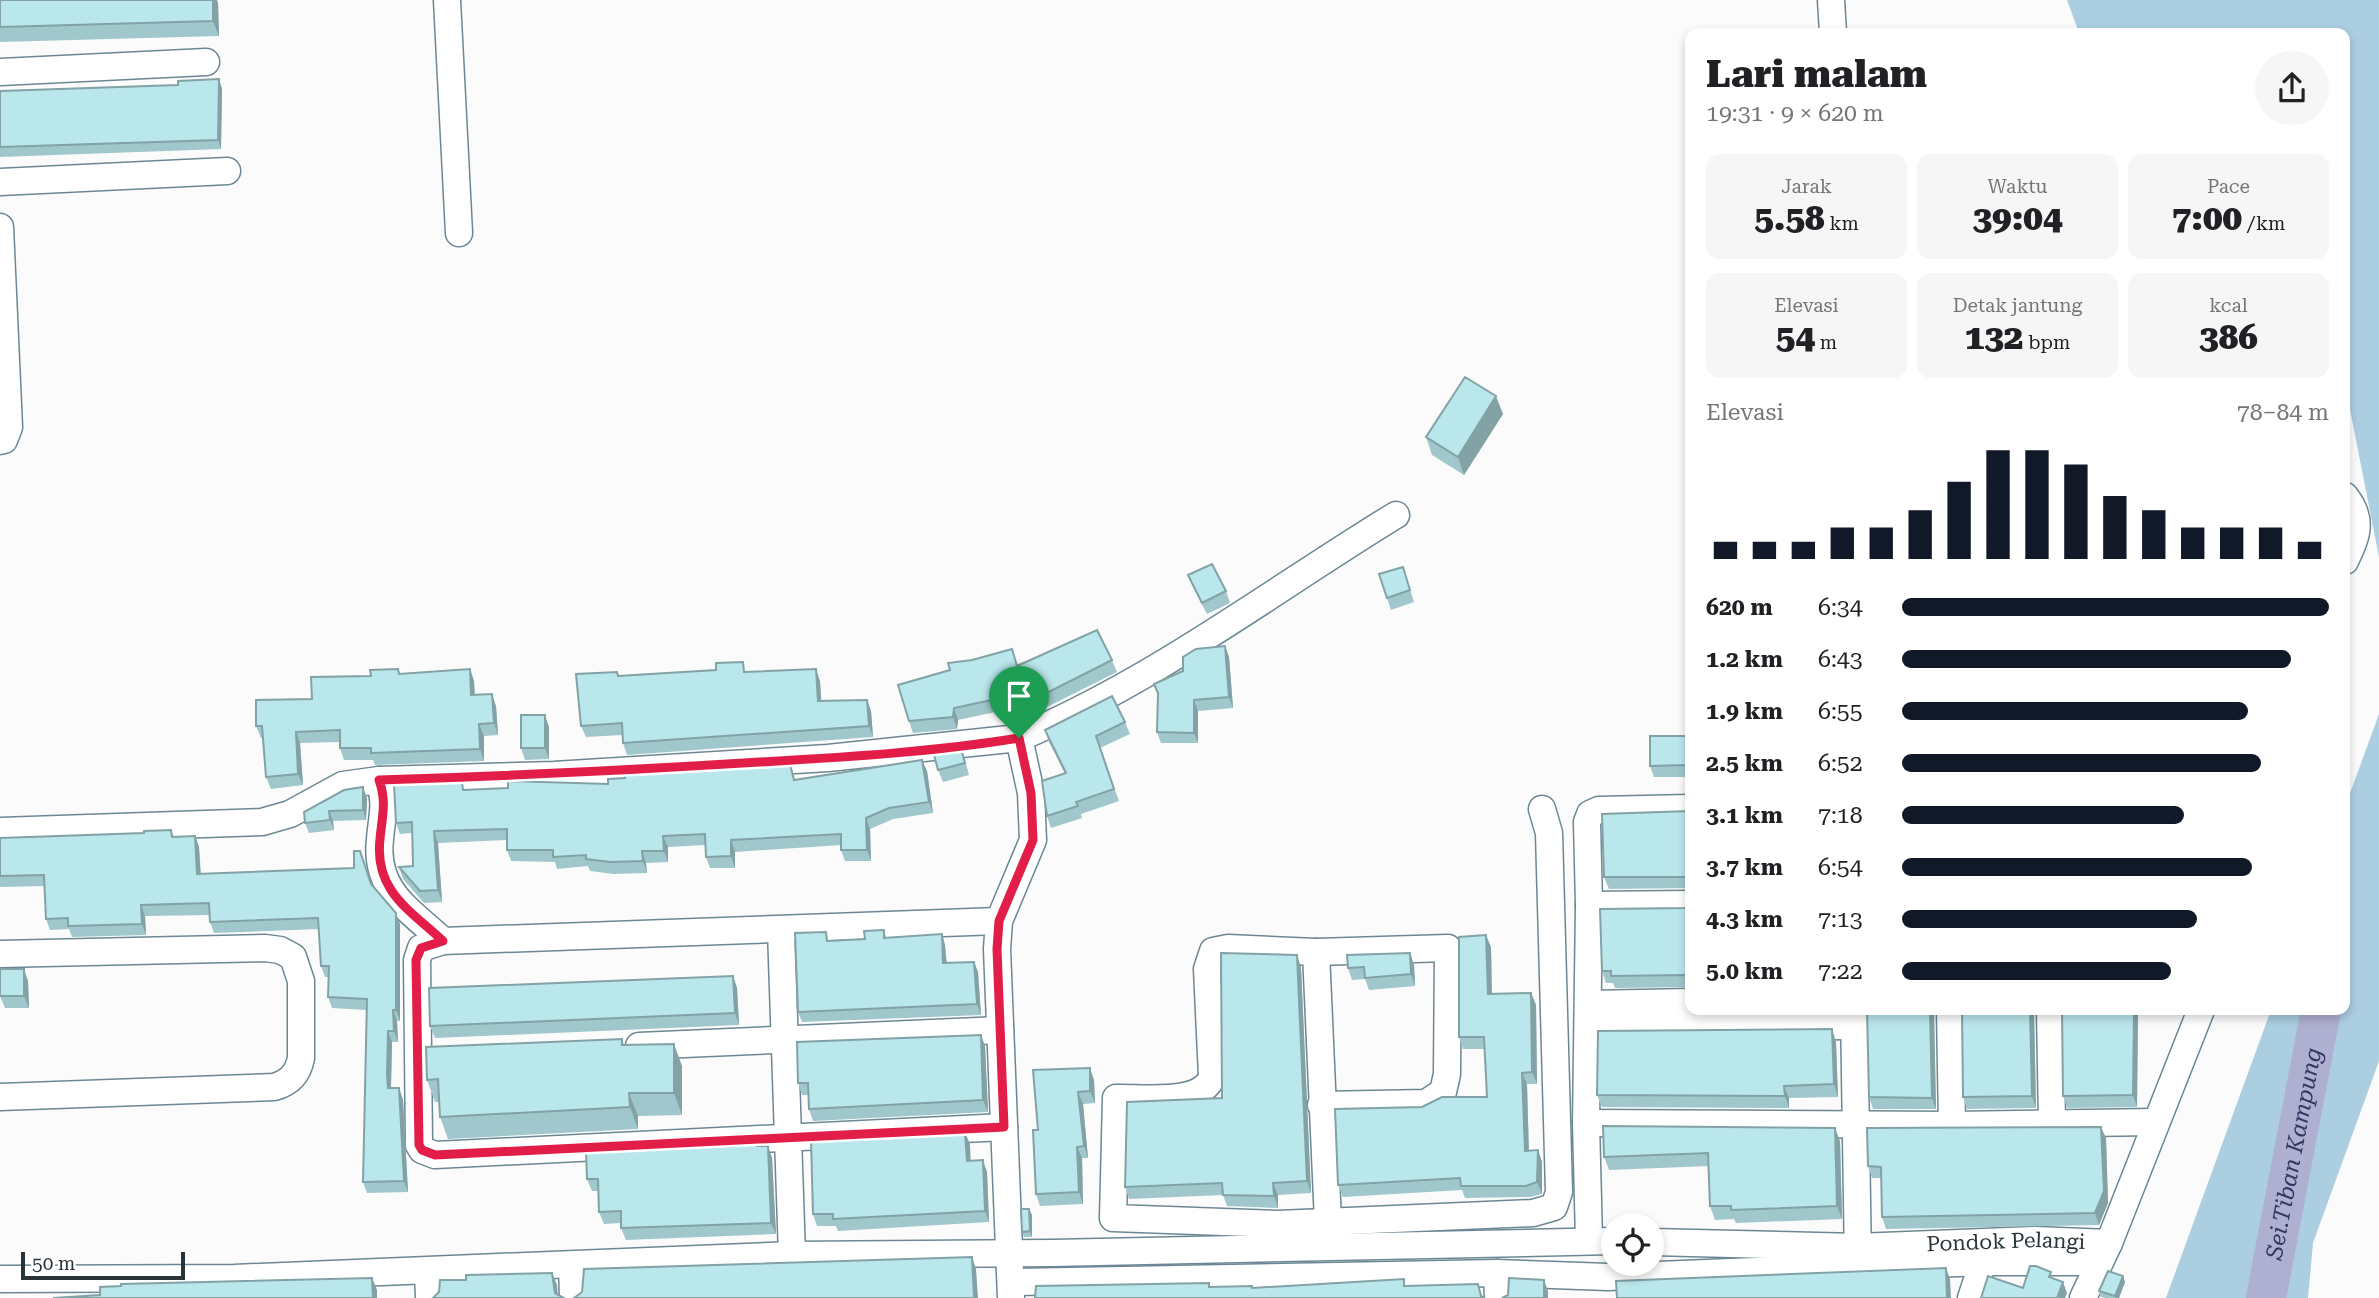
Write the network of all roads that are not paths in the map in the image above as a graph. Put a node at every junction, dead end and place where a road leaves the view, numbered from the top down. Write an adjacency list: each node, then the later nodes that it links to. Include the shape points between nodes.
1 (447, 0): 9 (street)
2 (1831, 0): 3 (street)
3 (1833, 28)
4 (206, 62): 5 (street)
5 (0, 72)
6 (227, 171): 7 (street)
7 (0, 182)
8 (0, 227): 10 (street, via 9,427)
9 (459, 233)
10 (0, 441)
11 (2350, 507): 13 (street, via 2358,524)
12 (1396, 515): 14 (street, via 1192,649 1064,719)
13 (2350, 551)
14 (1019, 738): 15 (street, via 828,758 554,775); 21 (street, via 1031,793 1033,840)
15 (379, 780): 18 (street, via 343,785 290,814 262,822); 23 (street, via 385,798 380,840 383,880)
16 (1685, 808): 20 (street, via 1609,809 1590,814 1585,832)
17 (1542, 809): 46 (street, via 1549,833 1558,1201 1554,1207 1533,1213)
18 (0, 831)
19 (1685, 904): 20 (street)
20 (1589, 905): 30 (street)
21 (999, 921): 22 (street); 32 (street)
22 (781, 930): 23 (street); 33 (street)
23 (443, 941): 36 (street, via 426,945 418,953)
24 (1316, 952): 38 (street); 38 (street, via 1448,948 1443,1093 1426,1103); 47 (street, via 1213,951 1207,969 1209,1086 1194,1096 1115,1098 1113,1218)
25 (0, 954): 37 (street, via 265,948 293,957 301,981 301,1058 299,1069 284,1084)
26 (1685, 1003): 30 (street)
27 (1950, 1015): 43 (street)
28 (2050, 1015): 42 (street)
29 (2199, 1015): 39 (street, Pondok Pelangi)
30 (1589, 1016): 31 (street); 40 (street)
31 (1854, 1018): 41 (street)
32 (1000, 1030): 33 (street); 44 (street)
33 (787, 1041): 34 (street); 45 (street)
34 (609, 1047)
35 (445, 1053): 36 (street)
36 (417, 1054): 45 (street, via 419,1145 435,1155)
37 (0, 1097)
38 (1321, 1105): 46 (street)
39 (2155, 1122): 42 (street); 50 (street, Pondok Pelangi)
40 (1586, 1123): 41 (street); 48 (street)
41 (1855, 1124): 43 (street); 53 (street)
42 (2052, 1124): 43 (street)
43 (1952, 1125)
44 (1004, 1127): 45 (street); 51 (street)
45 (790, 1136): 52 (street)
46 (1328, 1222): 47 (street)
47 (1279, 1235): 48 (street); 51 (street)
48 (1600, 1240): 57 (street)
49 (1664, 1243): 53 (street, Pondok Pelangi)
50 (2104, 1252): 53 (street, Pondok Pelangi, via 2035,1240); 54 (street); 67 (street)
51 (1009, 1254): 52 (street); 63 (street)
52 (792, 1255): 55 (street)
53 (1858, 1257): 54 (street); 57 (street)
54 (1983, 1262): 66 (street)
55 (572, 1265): 56 (street); 65 (street)
56 (428, 1271): 59 (street); 64 (street)
57 (1605, 1284): 60 (street)
58 (14, 1285): 61 (street)
59 (337, 1286): 61 (street)
60 (1497, 1286): 62 (street)
61 (234, 1288)
62 (1219, 1289): 63 (street)
63 (1011, 1290)
64 (429, 1298)
65 (573, 1298)
66 (1971, 1298)
67 (2083, 1298)

